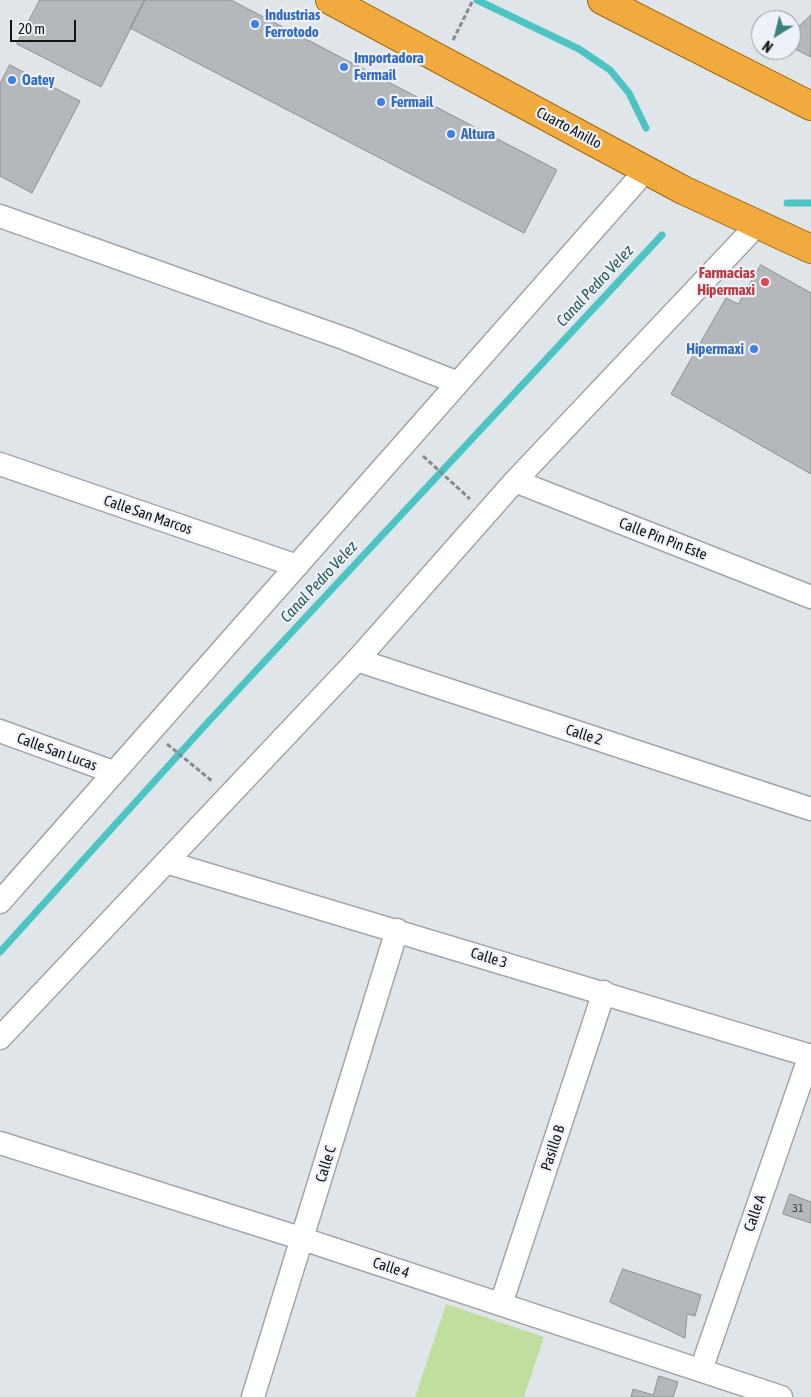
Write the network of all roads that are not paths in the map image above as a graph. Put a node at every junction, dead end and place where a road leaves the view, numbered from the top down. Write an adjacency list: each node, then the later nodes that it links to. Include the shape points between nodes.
1 (330, 0): 5 (highway, Cuarto Anillo)
2 (602, 0): 3 (highway)
3 (633, 6): 4 (highway)
4 (811, 106)
5 (646, 170): 7 (highway, Cuarto Anillo); 9 (street)
6 (0, 216): 9 (street)
7 (757, 225): 8 (highway, Cuarto Anillo); 11 (street)
8 (811, 250)
9 (458, 383): 12 (street)
10 (0, 464): 12 (street, Calle San Marcos)
11 (515, 481): 13 (street, Calle Pin Pin Este); 14 (street)
12 (297, 566): 16 (street)
13 (811, 597)
14 (357, 660): 17 (street, Calle 2); 18 (street)
15 (0, 731): 16 (street, Calle San Lucas)
16 (114, 772): 19 (street)
17 (811, 809)
18 (166, 862): 20 (street, Calle 3); 22 (street)
19 (0, 902)
20 (397, 930): 21 (street, Calle 3); 25 (street, Calle C)
21 (604, 992): 23 (street, Calle 3); 26 (street, Pasillo B)
22 (0, 1038)
23 (810, 1056): 27 (street, Calle A)
24 (0, 1143): 25 (street, Calle 4)
25 (303, 1239): 26 (street, Calle 4); 28 (street, Calle C)
26 (501, 1304): 27 (street, Calle 4)
27 (701, 1370): 29 (street, Calle 4)
28 (253, 1397)
29 (781, 1397)

